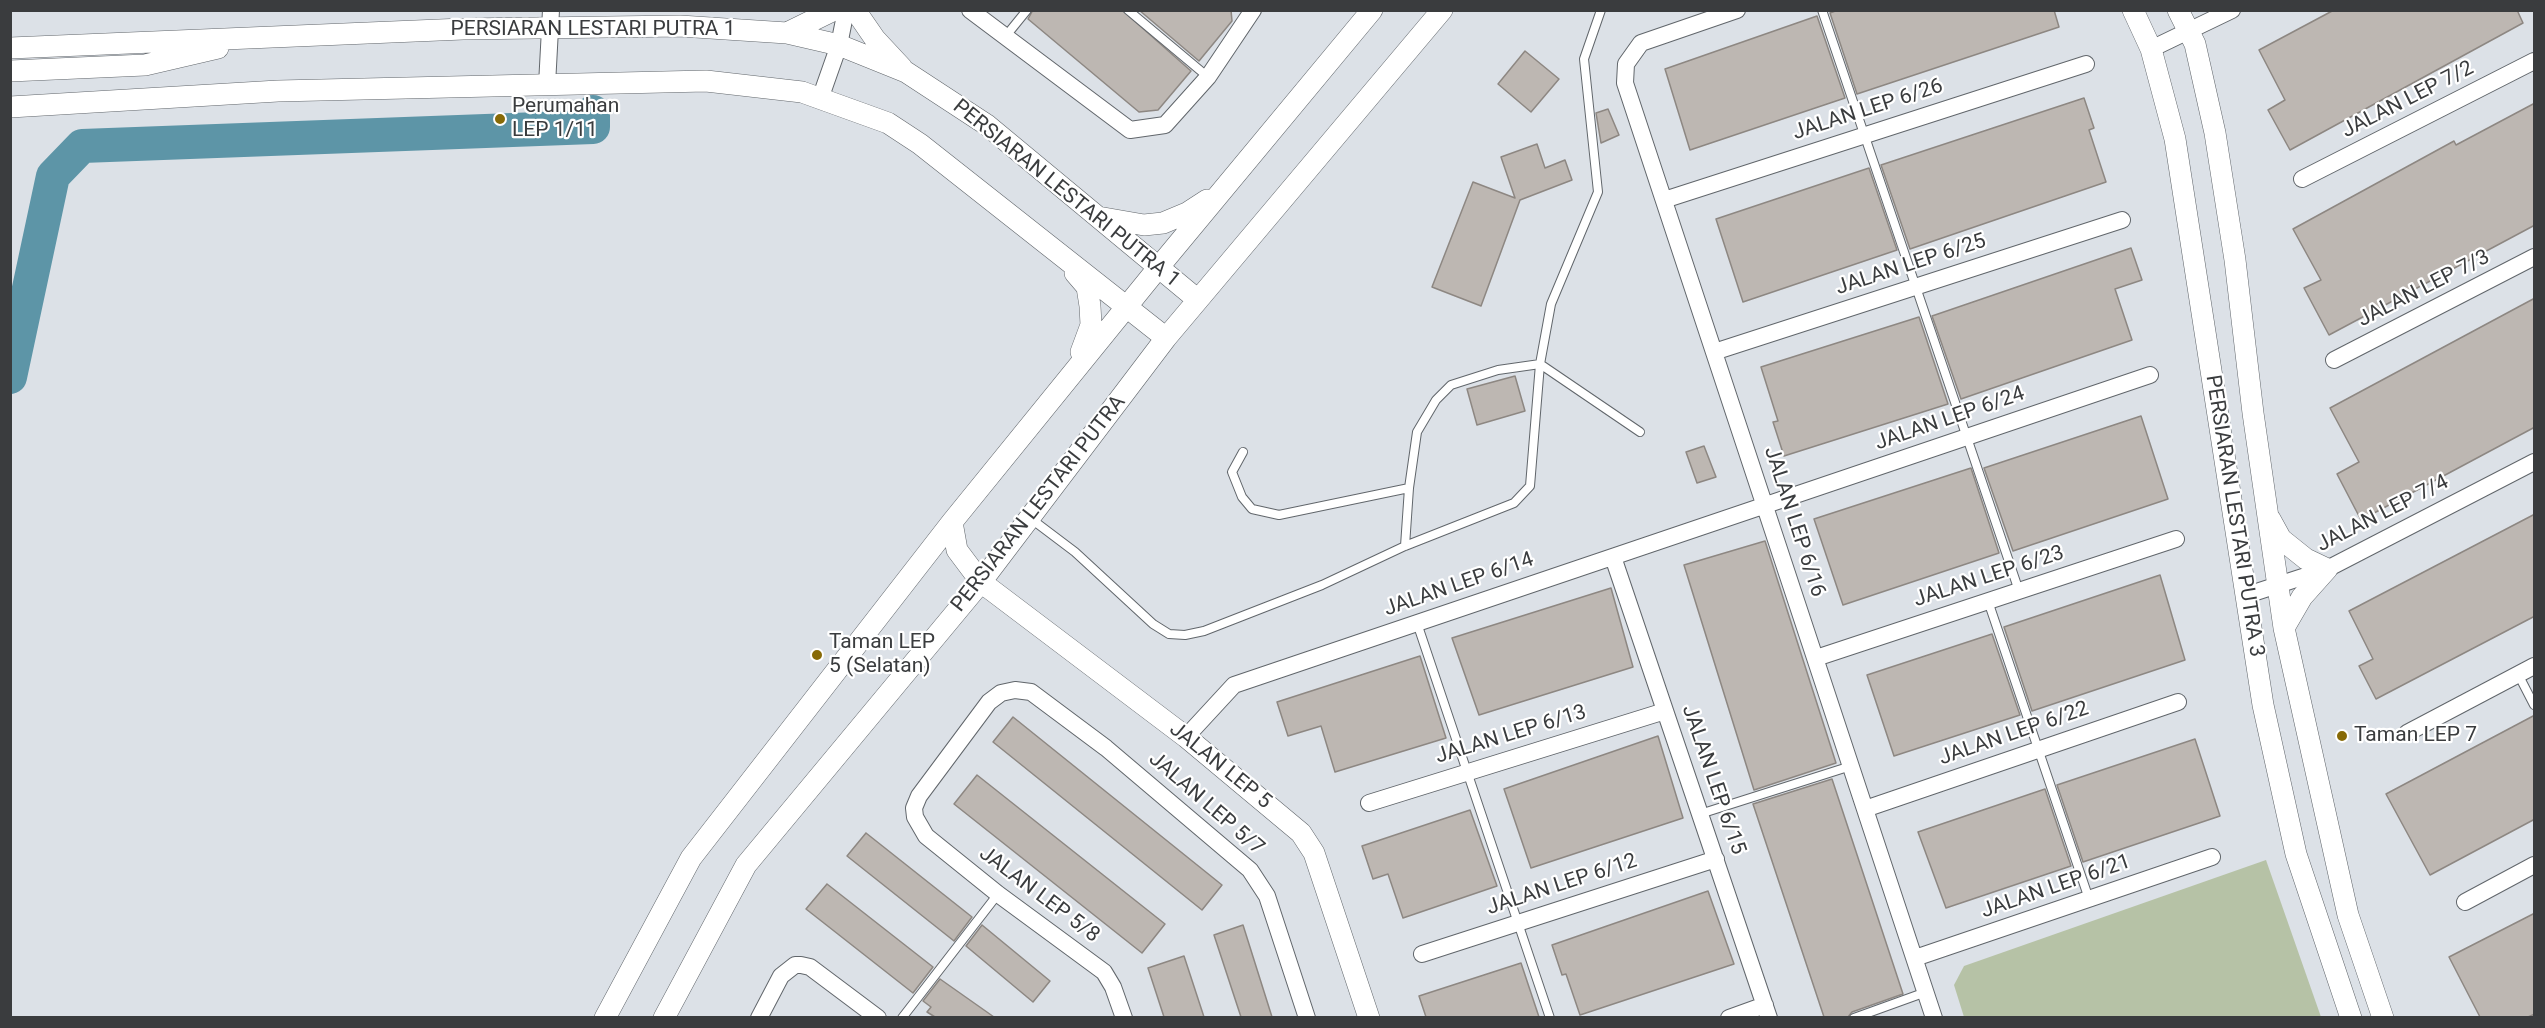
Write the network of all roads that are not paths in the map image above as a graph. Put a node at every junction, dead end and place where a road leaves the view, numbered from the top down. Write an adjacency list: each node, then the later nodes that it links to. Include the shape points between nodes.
1 (834, 10): 18 (street)
2 (846, 10): 21 (street)
3 (855, 10): 27 (street)
4 (970, 10): 20 (street)
5 (1027, 10): 20 (lane)
6 (1128, 10): 28 (lane)
7 (1253, 10): 28 (street)
8 (1372, 10): 34 (street)
9 (1443, 10): 42 (street, PERSIARAN LESTARI PUTRA)
10 (1601, 10): 47 (lane, via 1584,59 1598,192 1551,304)
11 (1737, 10): 35 (street, JALAN LEP 6/16, via 1641,43 1626,64 1626,83)
12 (1822, 10): 32 (lane)
13 (2133, 10): 23 (street, PERSIARAN LESTARI PUTRA 3)
14 (2178, 10): 17 (street, PERSIARAN LESTARI PUTRA 3)
15 (2232, 10): 17 (street)
16 (550, 20): 18 (street, PERSIARAN LESTARI PUTRA 1); 19 (street, PERSIARAN LESTARI PUTRA 1, via 463,29); 29 (street)
17 (2190, 32): 23 (street); 56 (street, PERSIARAN LESTARI PUTRA 3, via 2218,156 2235,260)
18 (787, 33): 21 (street, PERSIARAN LESTARI PUTRA 1)
19 (268, 36): 22 (street, PERSIARAN LESTARI PUTRA 1); 26 (street, via 145,65)
20 (1005, 37): 28 (street, via 1130,130 1165,125)
21 (839, 45): 27 (street, PERSIARAN LESTARI PUTRA 1); 30 (street)
22 (10, 48)
23 (2151, 49): 66 (street, PERSIARAN LESTARI PUTRA 3, via 2175,140)
24 (2535, 61): 33 (street, JALAN LEP 7/2)
25 (2086, 64): 32 (street, JALAN LEP 6/26)
26 (10, 71)
27 (906, 72): 36 (street, PERSIARAN LESTARI PUTRA 1, via 987,125)
28 (1208, 77)
29 (547, 85): 30 (street, via 706,81 802,92); 31 (street, via 278,91)
30 (820, 99): 39 (street, via 888,123)
31 (10, 107)
32 (1865, 135): 35 (street, JALAN LEP 6/26); 41 (lane)
33 (2302, 179)
34 (1224, 188): 36 (street, via 1187,213 1163,223 1144,225); 40 (street)
35 (1664, 200): 45 (street, JALAN LEP 6/16)
36 (1097, 217): 40 (street, PERSIARAN LESTARI PUTRA 1)
37 (2122, 220): 41 (street, JALAN LEP 6/25)
38 (2535, 257): 46 (street, JALAN LEP 7/3)
39 (1065, 260): 43 (street); 48 (street, via 1087,287 1090,306 1091,325)
40 (1158, 268): 42 (street, PERSIARAN LESTARI PUTRA 1); 43 (street)
41 (1916, 287): 45 (street, JALAN LEP 6/25); 51 (lane)
42 (1198, 300): 44 (street, PERSIARAN LESTARI PUTRA)
43 (1126, 306): 44 (street); 48 (street)
44 (1166, 338): 57 (street, PERSIARAN LESTARI PUTRA)
45 (1714, 352): 55 (street, JALAN LEP 6/16)
46 (2334, 360)
47 (1540, 364): 50 (lane); 54 (lane, via 1498,370 1451,384 1417,432); 60 (lane, via 1530,486 1506,507)
48 (1073, 372): 58 (street)
49 (2150, 375): 51 (street, JALAN LEP 6/24)
50 (1640, 432)
51 (1967, 437): 55 (street, JALAN LEP 6/24); 65 (lane)
52 (1243, 452): 54 (lane, via 1232,472 1242,497 1252,508 1279,515)
53 (2535, 462): 62 (street, JALAN LEP 7/4)
54 (1409, 488): 60 (lane)
55 (1765, 505): 61 (street, JALAN LEP 6/14); 70 (street, JALAN LEP 6/16)
56 (2266, 510): 62 (street, via 2281,539 2306,559); 64 (street, PERSIARAN LESTARI PUTRA 3)
57 (1030, 518): 60 (lane, via 1169,634 1204,631 1322,585); 63 (street, PERSIARAN LESTARI PUTRA)
58 (952, 522): 63 (street, JALAN LEP 5, via 957,550); 96 (street, via 691,858)
59 (2176, 539): 65 (street, JALAN LEP 6/23)
60 (1405, 546)
61 (1613, 556): 68 (street, JALAN LEP 6/14); 76 (street, JALAN LEP 6/15)
62 (2327, 569): 64 (street, JALAN LEP 7/4); 69 (street, via 2302,597)
63 (981, 582): 78 (street, JALAN LEP 5); 97 (street, PERSIARAN LESTARI PUTRA, via 746,866)
64 (2277, 586): 66 (street, JALAN LEP 7/4); 69 (street, PERSIARAN LESTARI PUTRA 3)
65 (2019, 591): 67 (street, JALAN LEP 6/23)
66 (2247, 595): 108 (street, PERSIARAN LESTARI PUTRA 3, via 2263,705 2296,854)
67 (1988, 601): 70 (street, JALAN LEP 6/23); 79 (lane)
68 (1417, 623): 78 (street, JALAN LEP 6/14, via 1234,685); 81 (lane)
69 (2284, 628): 109 (street, PERSIARAN LESTARI PUTRA 3, via 2348,915)
70 (1816, 658): 80 (street, JALAN LEP 6/16)
71 (2535, 666): 72 (street)
72 (2518, 674): 75 (lane); 77 (street)
73 (1001, 693): 88 (street, JALAN LEP 5/8, via 988,702 914,808 926,836); 102 (street, JALAN LEP 5/7, via 1031,692 1106,748 1250,870 1267,896)
74 (2178, 702): 79 (street, JALAN LEP 6/22)
75 (2535, 705)
76 (1665, 711): 81 (street, JALAN LEP 6/13); 84 (street, JALAN LEP 6/15)
77 (2407, 733)
78 (1186, 737): 103 (street, JALAN LEP 5, via 1308,843)
79 (2038, 750): 83 (street, JALAN LEP 6/22); 89 (lane)
80 (1851, 766): 83 (street, JALAN LEP 6/16); 84 (lane)
81 (1467, 772): 82 (street, JALAN LEP 6/13); 91 (lane)
82 (1369, 803)
83 (1865, 809): 93 (street, JALAN LEP 6/16)
84 (1701, 814): 86 (street, JALAN LEP 6/15)
85 (2211, 857): 89 (street, JALAN LEP 6/21)
86 (1716, 859): 91 (street, JALAN LEP 6/12); 95 (street, JALAN LEP 6/15)
87 (2535, 865): 90 (street)
88 (998, 894): 100 (lane); 101 (street, JALAN LEP 5/8, via 1104,972)
89 (2089, 899): 93 (street, JALAN LEP 6/21)
90 (2465, 902)
91 (1518, 923): 92 (street, JALAN LEP 6/12); 104 (lane)
92 (1422, 954)
93 (1915, 958): 94 (street, JALAN LEP 6/16)
94 (1926, 992): 106 (lane); 107 (street, JALAN LEP 6/16)
95 (1767, 1011): 105 (street)
96 (605, 1017)
97 (664, 1017)
98 (759, 1017): 99 (street, via 781,976 795,966 810,967)
99 (878, 1017)
100 (902, 1017)
101 (1124, 1017)
102 (1307, 1017)
103 (1369, 1017)
104 (1550, 1017)
105 (1730, 1017)
106 (1854, 1017)
107 (1934, 1017)
108 (2351, 1017)
109 (2383, 1017)

